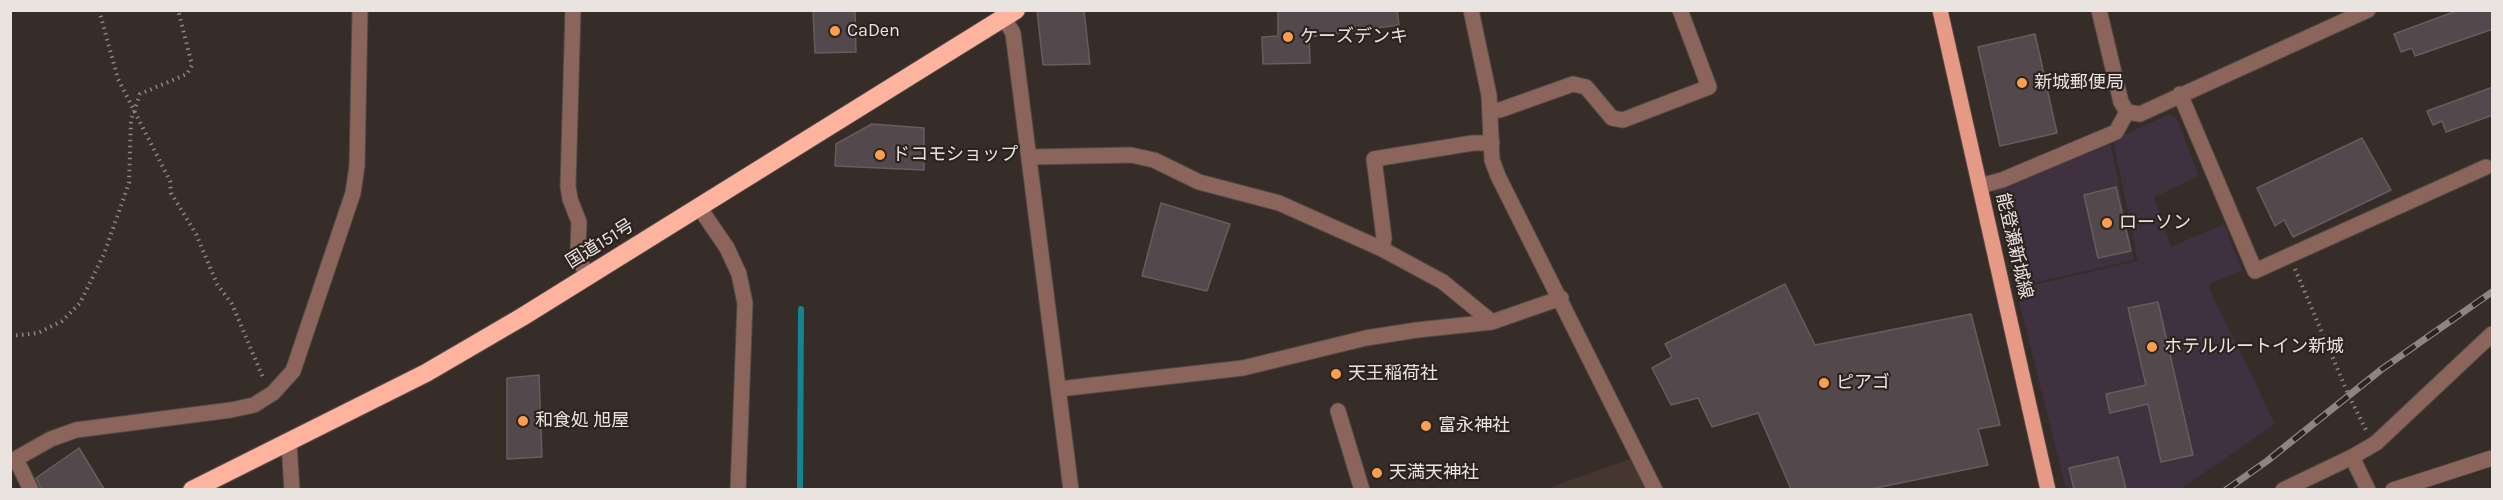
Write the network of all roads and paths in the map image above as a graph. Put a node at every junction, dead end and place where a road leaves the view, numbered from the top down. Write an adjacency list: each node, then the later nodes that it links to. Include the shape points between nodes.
1 (99, 10): 12 (path, via 118,79)
2 (178, 10): 12 (path, via 192,65 186,74 140,94)
3 (360, 10): 28 (street, via 353,193 293,371)
4 (573, 10): 22 (street, via 568,186 579,222 580,262)
5 (1471, 10): 13 (street)
6 (1680, 10): 13 (street, via 1709,87 1623,120 1612,118 1586,87 1573,84)
7 (1940, 10): 18 (main road, 能登瀬新城線)
8 (2099, 10): 14 (street, via 2121,102)
9 (2368, 10): 11 (street)
10 (1010, 14): 16 (street); 19 (highway, 国道151号)
11 (2180, 94): 14 (street, via 2140,114); 21 (street, via 2255,271)
12 (133, 110): 26 (path, via 129,183 104,254 80,303 62,321 38,333); 28 (path, via 170,181 171,193 232,304 265,384)
13 (1490, 110): 15 (street)
14 (2127, 112): 18 (street, via 2116,132)
15 (1492, 143): 20 (street, via 1374,159); 23 (street, via 1492,160 1498,176)
16 (1030, 157): 20 (street, via 1131,155 1154,160 1199,182 1279,203); 27 (street)
17 (2486, 167): 21 (street)
18 (1980, 186): 42 (main road, 能登瀬新城線)
19 (699, 207): 22 (highway, 国道151号); 38 (street, via 739,274 744,303)
20 (1382, 249): 24 (street, via 1443,282)
21 (2288, 254): 31 (path, via 2349,396)
22 (588, 276): 30 (highway, 国道151号, via 426,373)
23 (1561, 298): 24 (street); 41 (street)
24 (1492, 322): 27 (street, via 1366,338 1243,368)
25 (2493, 334): 31 (street)
26 (10, 336)
27 (1059, 389): 39 (street)
28 (273, 393): 34 (street, via 254,405 231,410 76,430)
29 (1338, 411): 40 (street)
30 (288, 443): 36 (highway, 国道151号); 37 (street)
31 (2376, 443): 32 (street)
32 (2352, 457): 43 (street); 44 (street)
33 (2493, 458): 45 (street)
34 (13, 461): 35 (street)
35 (31, 489)
36 (192, 489)
37 (292, 489)
38 (738, 489)
39 (1071, 489)
40 (1362, 489)
41 (1655, 489)
42 (2048, 489)
43 (2283, 489)
44 (2368, 489)
45 (2393, 489)

